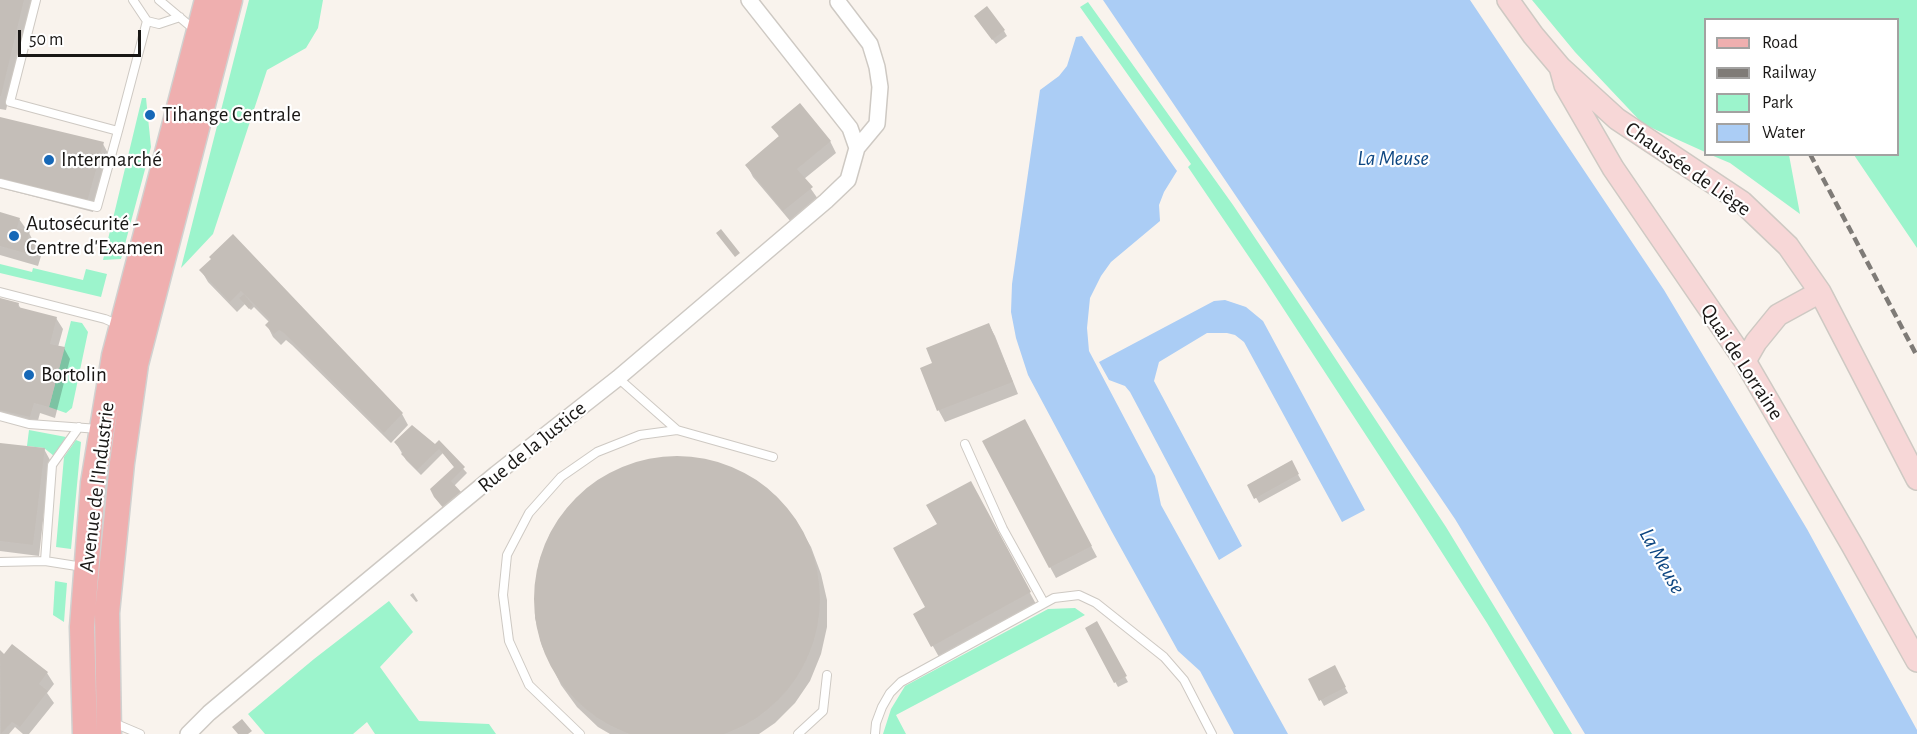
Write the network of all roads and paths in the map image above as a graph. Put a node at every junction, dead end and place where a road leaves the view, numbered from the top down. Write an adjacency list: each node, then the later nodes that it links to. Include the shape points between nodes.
1 (36, 0): 13 (lane, via 10,102)
2 (134, 0): 10 (lane)
3 (159, 0): 9 (lane)
4 (207, 0): 11 (main road, Avenue de l'Industrie)
5 (230, 0): 11 (main road, Avenue de l'Industrie)
6 (749, 0): 14 (street, via 850,128)
7 (1508, 0): 12 (main road, Chaussée de Liège)
8 (838, 2): 14 (street, Rue de la Justice, via 870,44 880,87 877,124)
9 (180, 17): 10 (lane, via 159,24); 11 (lane)
10 (147, 21): 13 (lane)
11 (209, 36): 18 (main road, Avenue de l'Industrie)
12 (1560, 68): 17 (main road, Chaussée de Liège, via 1617,119 1742,202 1788,246); 19 (main road, Quai de Lorraine, via 1565,85 1612,168)
13 (118, 131): 15 (lane, via 97,207)
14 (857, 147): 20 (street, Rue de la Justice, via 848,180)
15 (0, 183)
16 (0, 291): 18 (lane)
17 (1820, 292): 19 (main road, via 1778,315); 26 (main road, Chaussée de Liège)
18 (132, 330): 22 (main road, Avenue de l'Industrie, via 114,356); 33 (main road, Avenue de l'Industrie, via 136,364 108,602)
19 (1745, 361): 31 (main road, Quai de Lorraine)
20 (618, 378): 23 (lane); 36 (street, Rue de la Justice, via 496,474)
21 (0, 416): 22 (lane, via 29,424)
22 (91, 428): 27 (lane, via 52,465); 29 (main road, Avenue de l'Industrie, via 93,483)
23 (677, 430): 25 (lane); 37 (lane, via 640,435 597,452 561,477 529,513 507,555 503,595 509,641 529,685)
24 (965, 444): 30 (lane, via 1003,529)
25 (774, 457)
26 (1917, 479)
27 (45, 561): 28 (lane); 29 (lane)
28 (0, 562)
29 (87, 568): 34 (main road, Avenue de l'Industrie, via 82,627)
30 (1044, 603): 39 (lane, via 901,682 882,707); 40 (lane, via 1079,595 1096,603 1164,657 1184,680)
31 (1917, 661)
32 (827, 675): 38 (lane, via 823,711)
33 (108, 727): 35 (lane)
34 (85, 734)
35 (140, 734)
36 (188, 734)
37 (580, 734)
38 (798, 734)
39 (875, 734)
40 (1212, 734)

